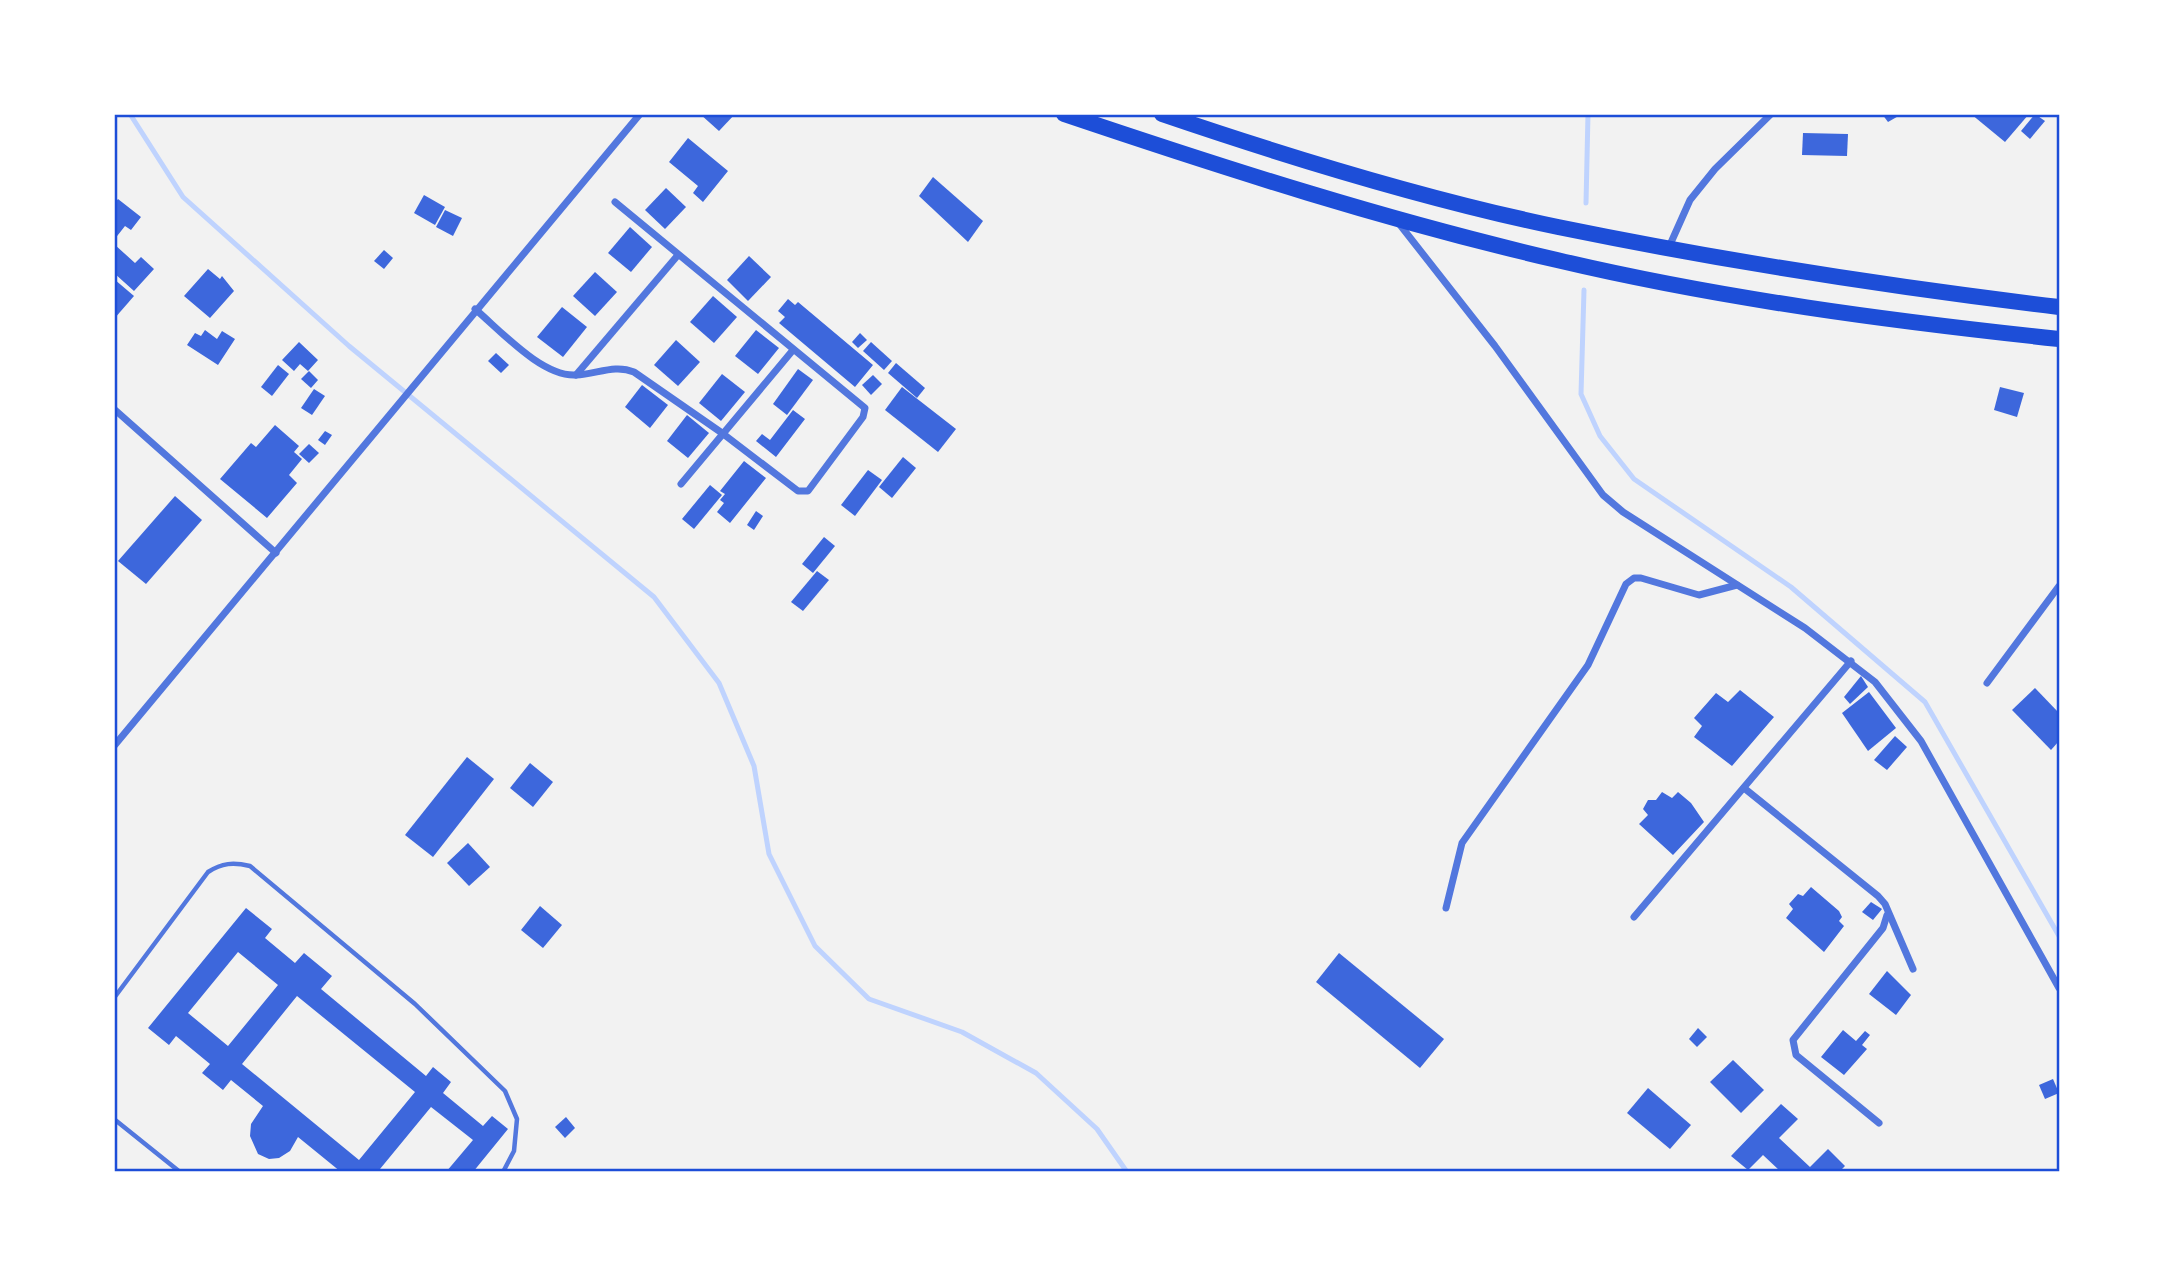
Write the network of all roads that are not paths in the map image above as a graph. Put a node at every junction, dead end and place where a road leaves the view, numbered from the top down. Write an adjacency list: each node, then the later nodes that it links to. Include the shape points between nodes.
1 (640, 114): 10 (street)
2 (1064, 114): 6 (main road, via 1260,180)
3 (1162, 114): 7 (main road, via 1404,188 1556,227)
4 (1770, 114): 7 (street, via 1690,200)
5 (615, 202): 8 (street)
6 (1394, 218): 11 (main road, via 1556,260 1770,303); 18 (street, via 1495,346 1603,495)
7 (1669, 247): 9 (main road, via 1918,290)
8 (678, 255): 12 (street); 13 (street)
9 (2059, 307)
10 (475, 309): 13 (street, via 549,370); 17 (street)
11 (2059, 340)
12 (793, 350): 15 (street); 15 (street, via 862,403 866,412 812,487 798,491)
13 (576, 375): 15 (street, via 625,368)
14 (114, 409): 17 (street)
15 (722, 433): 16 (street)
16 (681, 484)
17 (276, 553): 22 (street)
18 (1737, 585): 20 (street); 24 (street, via 1699,596 1641,578 1626,584 1588,665 1462,843)
19 (2059, 586): 21 (street)
20 (1851, 661): 23 (street); 28 (street, via 1888,697 1921,741)
21 (1987, 683)
22 (114, 746)
23 (1744, 788): 25 (street, via 1878,896); 26 (street)
24 (1446, 908)
25 (1887, 915): 27 (street); 31 (street, via 1883,928 1793,1040 1792,1048)
26 (1634, 918)
27 (1913, 969)
28 (2059, 988)
29 (114, 998): 33 (lane, via 208,872 221,864 250,866 415,1004 505,1091 517,1119 514,1151)
30 (114, 1119): 32 (lane)
31 (1879, 1123)
32 (180, 1172)
33 (503, 1172)

